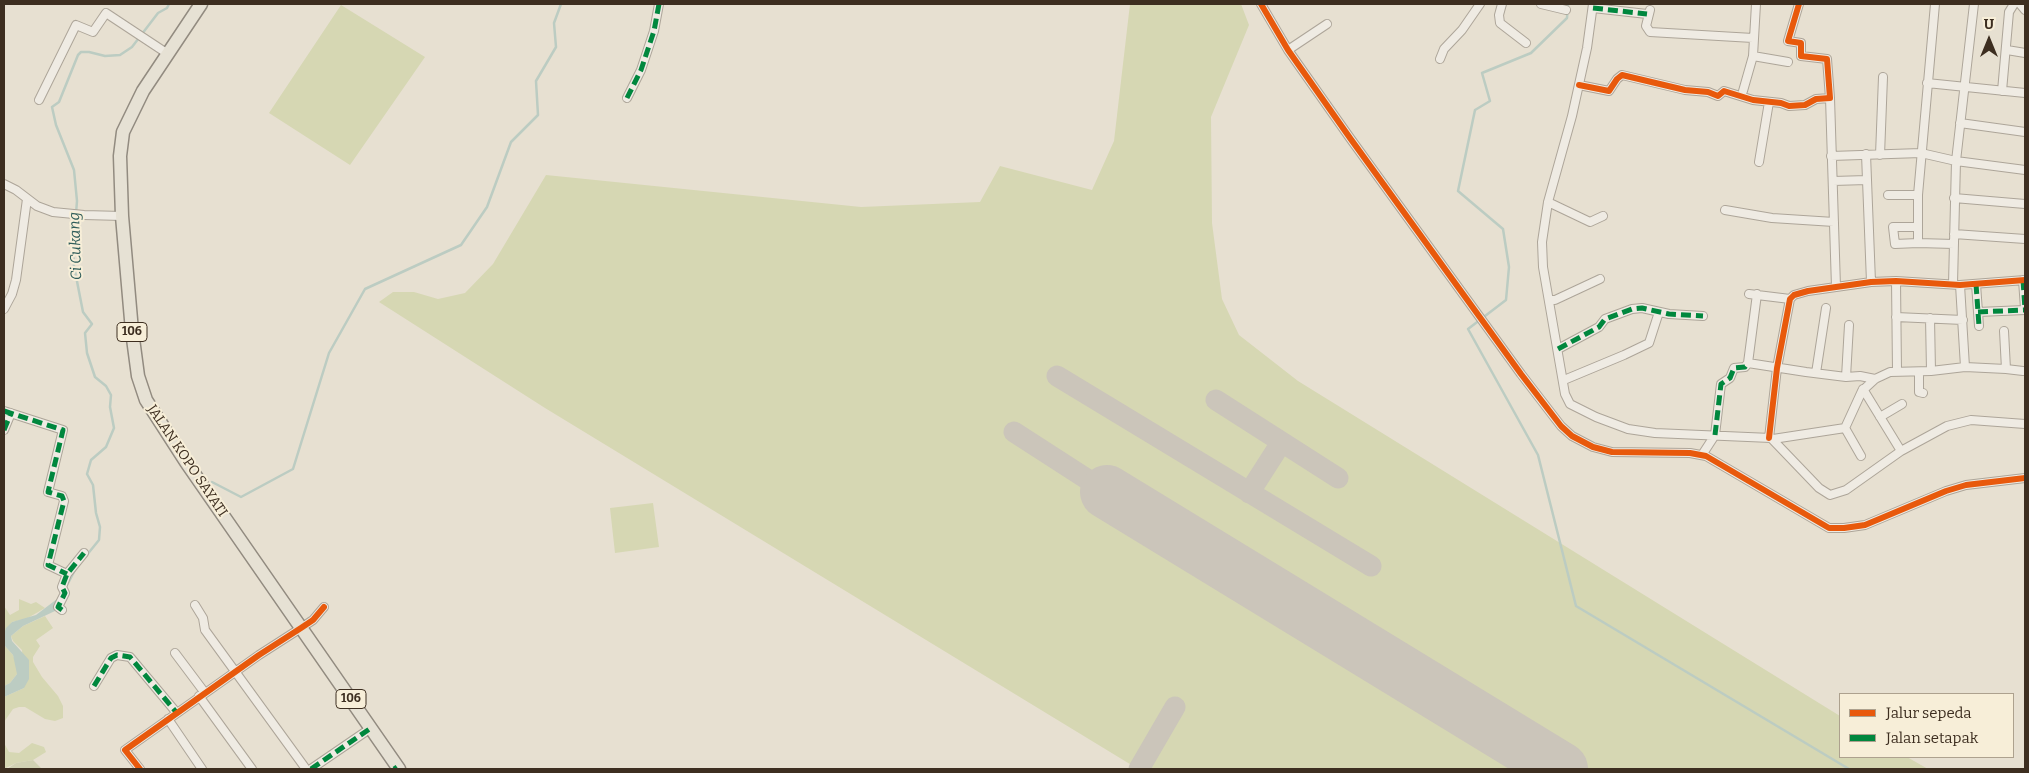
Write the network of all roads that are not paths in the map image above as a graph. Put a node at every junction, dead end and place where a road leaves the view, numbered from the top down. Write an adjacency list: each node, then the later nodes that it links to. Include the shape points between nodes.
1 (201, 4): 22 (main road, JALAN KOPO SAYATI / 106)
2 (659, 4): 33 (street, via 641,70)
3 (1261, 4): 19 (street)
4 (1480, 4): 24 (street, via 1444,49)
5 (1502, 4): 18 (street, via 1500,23)
6 (1541, 4): 14 (street)
7 (1756, 4): 17 (street)
8 (1799, 4): 34 (street, via 1788,41 1801,44 1801,56 1828,59)
9 (1935, 4): 27 (street)
10 (1974, 4): 29 (street)
11 (2014, 4): 20 (street, via 2009,12)
12 (2020, 4): 15 (street)
13 (1593, 6): 17 (street, via 1648,12 1646,28 1650,32); 28 (street)
14 (1566, 10)
15 (2025, 10)
16 (1327, 24): 19 (street)
17 (1752, 38): 23 (street)
18 (1526, 42)
19 (1288, 50): 109 (street, via 1482,319 1572,436 1612,452)
20 (2006, 50): 21 (street); 31 (street)
21 (2025, 52)
22 (168, 54): 35 (street, via 108,13 104,14 93,32 76,25); 56 (main road, JALAN KOPO SAYATI / 106, via 135,105 123,132 120,156)
23 (1753, 56): 25 (street); 30 (street)
24 (1440, 59)
25 (1788, 62)
26 (1882, 77): 41 (street)
27 (1927, 83): 29 (street); 39 (street)
28 (1579, 85): 36 (street, via 1607,92 1618,77 1628,76 1678,89 1718,96 1724,91); 53 (street)
29 (1965, 88): 31 (street); 37 (street)
30 (1743, 91)
31 (2002, 91): 32 (street)
32 (2025, 93)
33 (627, 98)
34 (1830, 98): 36 (street, via 1805,106); 42 (street)
35 (39, 100)
36 (1768, 102): 44 (street)
37 (1960, 123): 38 (street); 43 (street)
38 (2025, 132)
39 (1921, 153): 41 (street); 43 (street); 50 (street)
40 (1866, 154): 41 (street); 42 (street); 46 (street)
41 (1880, 155)
42 (1831, 156): 47 (street)
43 (1956, 161): 45 (street); 51 (street)
44 (1759, 162)
45 (2025, 170)
46 (1868, 180): 47 (street); 67 (street)
47 (1833, 181): 58 (street)
48 (4, 184): 52 (street)
49 (1888, 194): 50 (street)
50 (1918, 194): 59 (street)
51 (1954, 198): 54 (street); 60 (street)
52 (27, 199): 56 (street, via 45,209); 74 (street, via 16,280)
53 (1548, 202): 57 (street, via 1590,222); 72 (street, via 1542,251)
54 (2025, 204)
55 (1726, 210): 58 (street, via 1772,218)
56 (122, 216): 117 (main road, JALAN KOPO SAYATI / 106, via 132,331 138,376 146,400)
57 (1603, 216)
58 (1834, 222): 70 (street)
59 (1917, 227): 62 (street); 62 (street, via 1893,228 1895,244)
60 (1954, 234): 61 (street); 63 (street)
61 (2025, 239)
62 (1918, 243): 63 (street)
63 (1954, 244): 68 (street)
64 (1600, 279): 72 (street)
65 (2024, 280): 69 (street); 75 (street)
66 (1896, 281): 67 (street); 68 (street); 79 (street)
67 (1871, 282): 70 (street)
68 (1957, 284): 69 (street); 81 (street)
69 (1976, 284): 77 (street)
70 (1836, 287): 71 (street, via 1798,294)
71 (1790, 299): 86 (street, via 1753,294); 88 (street)
72 (1550, 300): 85 (street)
73 (1826, 308): 94 (street)
74 (4, 309)
75 (2025, 310): 77 (street)
76 (1659, 312): 78 (street); 85 (street, via 1632,309 1605,319 1599,327); 97 (street, via 1649,343)
77 (1978, 312): 83 (street)
78 (1703, 316)
79 (1896, 317): 80 (street); 90 (street)
80 (1930, 318): 81 (street); 91 (street)
81 (1963, 320): 87 (street)
82 (1849, 325): 95 (street)
83 (1979, 326)
84 (2004, 331): 89 (street)
85 (1558, 349): 97 (street)
86 (1748, 363): 88 (street); 106 (street, via 1745,367 1734,368 1730,378 1721,384)
87 (1965, 367): 89 (street); 91 (street)
88 (1777, 368): 94 (street); 107 (street)
89 (2006, 369): 92 (street)
90 (1897, 371): 93 (street); 96 (street)
91 (1931, 371): 93 (street)
92 (2023, 371)
93 (1919, 372): 99 (street, via 1919,392)
94 (1816, 373): 95 (street)
95 (1846, 376): 96 (street)
96 (1875, 379): 98 (street)
97 (1564, 380): 106 (street, via 1570,404 1612,424 1643,432)
98 (1863, 389): 102 (street); 104 (street)
99 (1923, 393)
100 (1902, 404): 102 (street)
101 (7, 412): 105 (street); 113 (street, via 63,430 48,492 62,496 64,502 48,565)
102 (1880, 417): 108 (street)
103 (2025, 424): 108 (street, via 1962,421 1938,430)
104 (1845, 428): 107 (street); 110 (street)
105 (4, 430)
106 (1715, 435): 107 (street); 109 (street)
107 (1771, 438): 108 (street, via 1819,488 1830,495 1846,490)
108 (1901, 451)
109 (1702, 455): 111 (street, via 1816,521 1837,529 1866,525 1966,485)
110 (1861, 456)
111 (2025, 478)
112 (84, 553): 113 (street)
113 (67, 574): 116 (street, via 58,607)
114 (195, 605): 119 (street, via 203,618 204,630)
115 (324, 607): 117 (street)
116 (62, 610)
117 (303, 631): 119 (street); 124 (main road, JALAN KOPO SAYATI / 106)
118 (175, 653): 121 (street)
119 (234, 672): 121 (street); 129 (street)
120 (94, 686): 122 (street, via 111,658 130,657)
121 (202, 695): 122 (street); 128 (street)
122 (176, 712): 123 (street)
123 (168, 718): 126 (street, via 125,750); 127 (street)
124 (371, 728): 125 (main road, JALAN KOPO SAYATI / 106); 130 (street)
125 (397, 768)
126 (140, 769)
127 (202, 769)
128 (252, 769)
129 (306, 769)
130 (311, 769)

